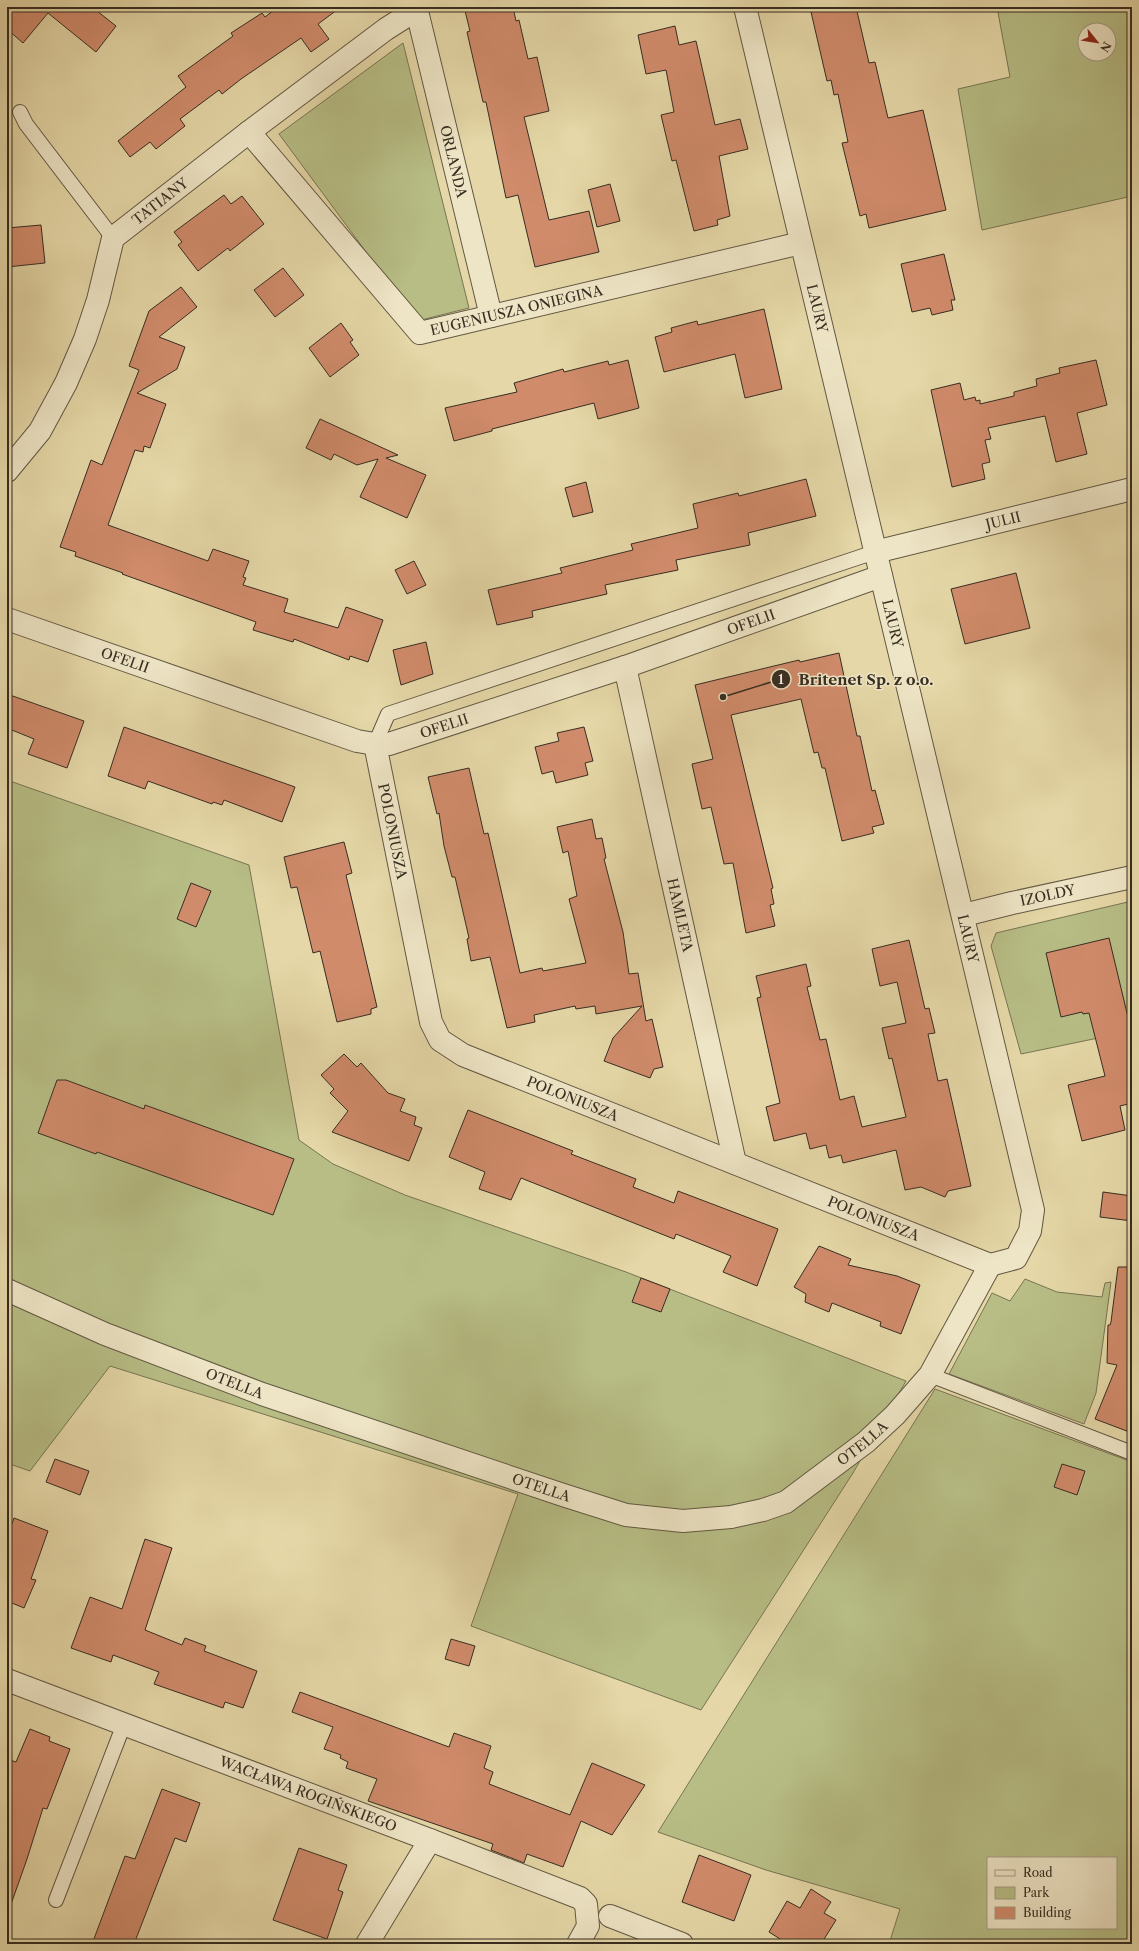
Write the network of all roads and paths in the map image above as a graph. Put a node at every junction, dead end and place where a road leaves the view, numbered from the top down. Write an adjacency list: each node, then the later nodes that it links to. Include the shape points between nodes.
1 (745, 7): 6 (street, LAURY)
2 (416, 9): 4 (street, TATIANY); 7 (street, ORLANDA)
3 (20, 112): 5 (lane, via 26,124)
4 (249, 132): 5 (street, TATIANY); 7 (street, EUGENIUSZA ONIEGINA, via 420,334)
5 (113, 238): 8 (street, via 98,300 85,340 66,383 40,431)
6 (801, 243): 7 (street, EUGENIUSZA ONIEGINA); 10 (street, LAURY)
7 (491, 316)
8 (7, 471)
9 (1132, 489): 10 (street, JULII)
10 (875, 552): 11 (street, LAURY); 14 (lane, via 388,714)
11 (881, 576): 13 (street, OFELII); 16 (street, LAURY)
12 (7, 619): 14 (street, OFELII, via 357,741)
13 (625, 667): 14 (street, OFELII, via 389,744); 17 (street, HAMLETA)
14 (374, 744): 17 (street, POLONIUSZA, via 431,1022 440,1040 463,1055)
15 (1132, 877): 16 (street, IZOLDY)
16 (964, 915): 18 (street, LAURY, via 1033,1210 1030,1231 1016,1258)
17 (736, 1163): 18 (street, POLONIUSZA)
18 (990, 1265): 20 (street, OTELLA)
19 (7, 1290): 20 (street, OTELLA, via 112,1336 262,1394 626,1515 659,1519 683,1521 732,1517 786,1502 866,1442 895,1415)
20 (930, 1375): 21 (lane)
21 (1132, 1453)
22 (7, 1680): 23 (street, WACŁAWA ROGIŃSKIEGO)
23 (124, 1724): 24 (street, WACŁAWA ROGIŃSKIEGO); 25 (lane)
24 (430, 1840): 27 (street, WACŁAWA ROGIŃSKIEGO, via 580,1898 586,1904); 28 (street)
25 (56, 1900)
26 (610, 1916): 29 (street)
27 (583, 1935)
28 (366, 1944)
29 (682, 1944)

